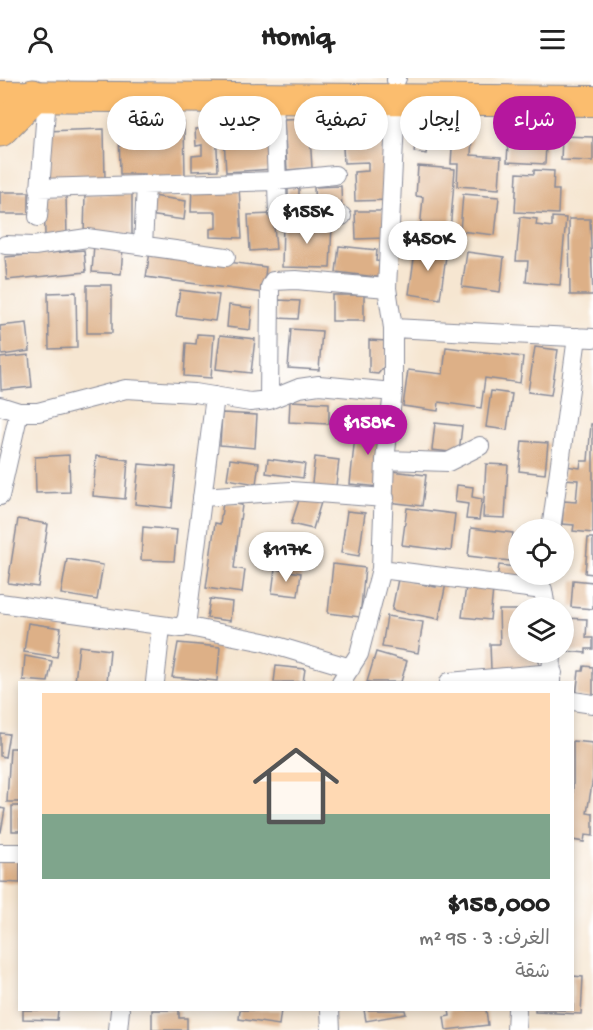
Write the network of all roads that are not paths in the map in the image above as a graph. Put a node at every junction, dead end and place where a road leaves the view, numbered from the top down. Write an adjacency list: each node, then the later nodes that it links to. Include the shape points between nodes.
1 (76, 78): 2 (main road)
2 (125, 78): 4 (main road)
3 (593, 83): 5 (main road)
4 (396, 86): 5 (main road); 9 (main road); 22 (street)
5 (509, 91): 10 (main road)
6 (0, 96): 7 (main road)
7 (40, 96): 8 (main road); 11 (highway); 16 (street)
8 (198, 97)
9 (282, 97)
10 (593, 101)
11 (0, 130)
12 (275, 150): 14 (street)
13 (335, 175): 14 (street)
14 (276, 181): 15 (street); 17 (street, via 279,216)
15 (146, 185): 16 (street); 20 (street)
16 (39, 188): 18 (street)
17 (342, 216)
18 (38, 217)
19 (5, 245): 20 (street, via 34,246 87,238)
20 (143, 246): 21 (street)
21 (226, 257)
22 (387, 288): 23 (street); 27 (street, via 273,281)
23 (393, 328): 24 (street); 25 (street)
24 (585, 337): 35 (street)
25 (393, 392): 27 (street, via 319,385); 31 (street)
26 (214, 396): 27 (street, via 240,402); 29 (street, via 126,389 60,408); 33 (street)
27 (269, 400)
28 (0, 406): 29 (street)
29 (19, 412): 32 (street)
30 (480, 446): 31 (street, via 448,462)
31 (385, 460): 34 (street)
32 (0, 496)
33 (202, 497): 34 (street, via 291,492); 39 (street)
34 (385, 498): 36 (street)
35 (553, 519)
36 (381, 569): 37 (street); 41 (street, via 359,654)
37 (545, 591)
38 (0, 603): 40 (street)
39 (184, 626): 40 (street); 41 (street, via 264,642)
40 (161, 627): 43 (street)
41 (346, 675)
42 (552, 678): 44 (street)
43 (155, 681)
44 (476, 681)
45 (574, 702): 46 (street)
46 (593, 704)
47 (0, 853): 48 (street)
48 (18, 853)
49 (120, 1011): 52 (street)
50 (330, 1011): 53 (street)
51 (517, 1011): 54 (street)
52 (118, 1030)
53 (331, 1030)
54 (516, 1030)

